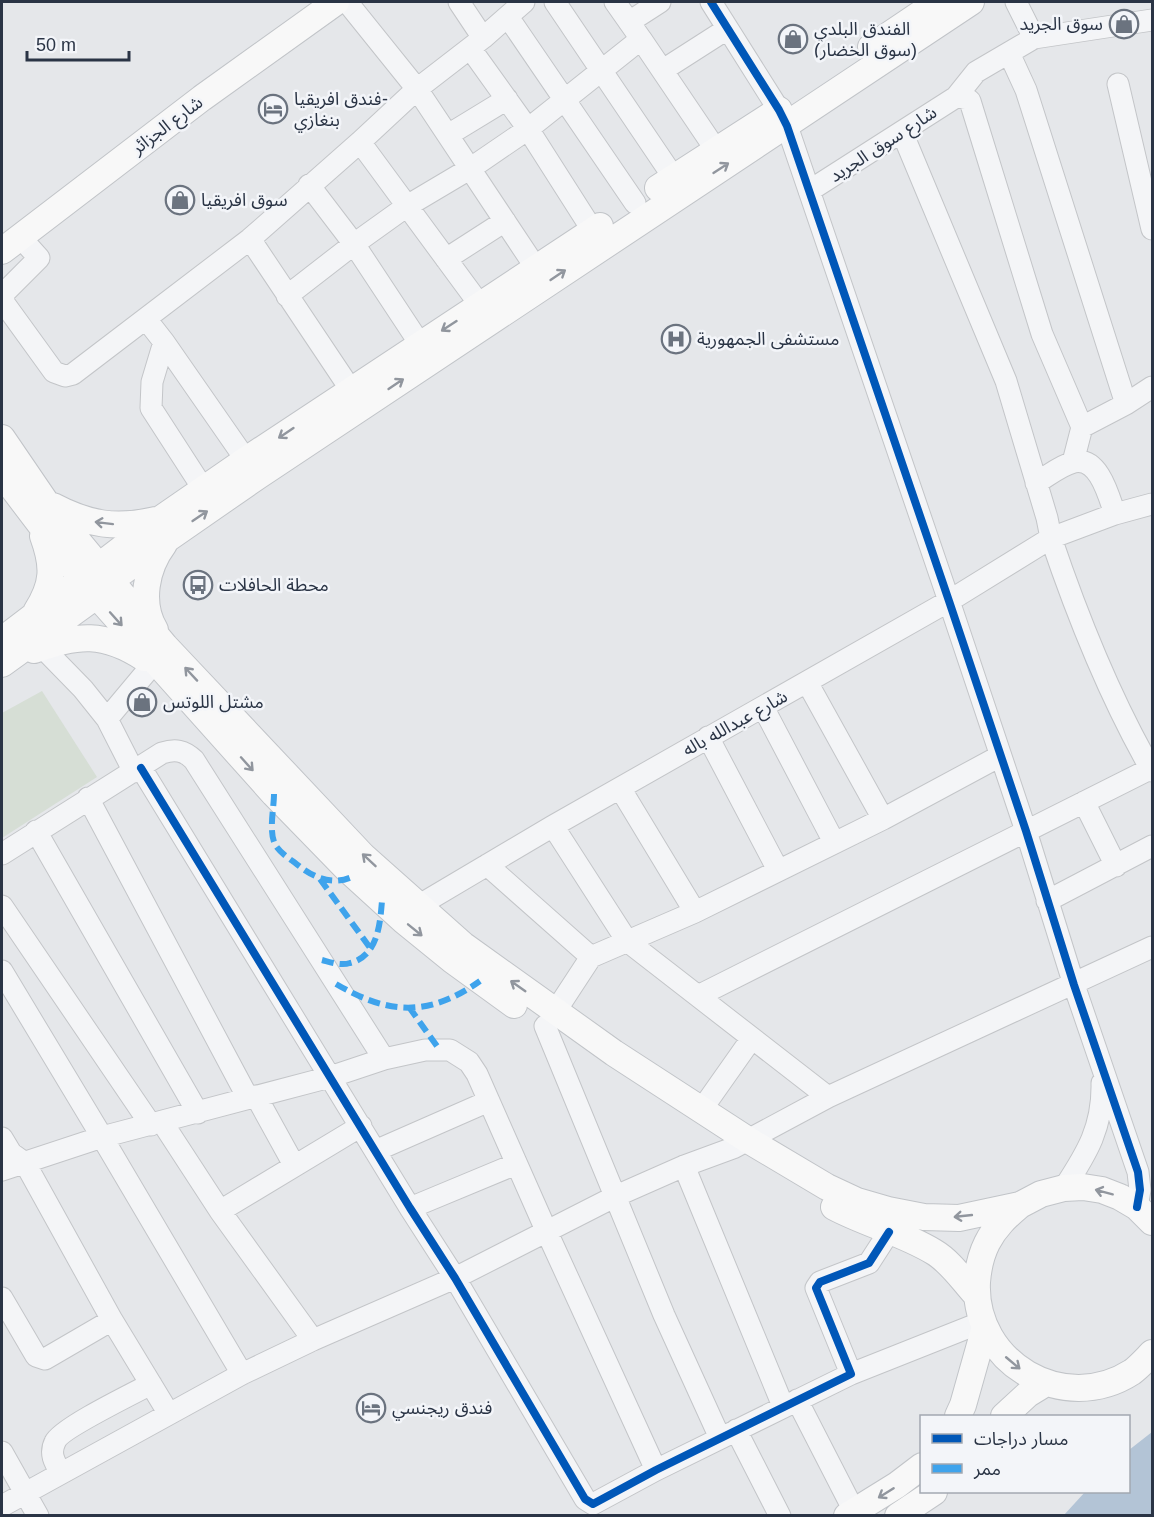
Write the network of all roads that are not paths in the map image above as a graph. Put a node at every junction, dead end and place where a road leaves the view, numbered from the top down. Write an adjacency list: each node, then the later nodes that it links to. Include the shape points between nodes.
1 (336, 2): 43 (main road, شارع الجزائر)
2 (346, 2): 22 (street)
3 (459, 2): 17 (street)
4 (524, 2): 12 (street)
5 (555, 2): 19 (street)
6 (615, 2): 15 (street)
7 (660, 2): 15 (street)
8 (711, 2): 14 (street)
9 (938, 2): 26 (main road)
10 (971, 2): 26 (main road)
11 (1016, 2): 16 (street)
12 (508, 17): 17 (street); 25 (street)
13 (1152, 20): 16 (street, شارع سوق الجريد)
14 (727, 29): 20 (street); 26 (street)
15 (635, 30): 19 (street); 20 (street)
16 (1034, 38): 18 (street, شارع سوق الجريد)
17 (477, 43): 22 (street); 23 (street)
18 (1009, 53): 24 (street, شارع سوق الجريد, via 976,72); 54 (street, via 1026,90)
19 (602, 70): 25 (street); 33 (street)
20 (663, 70): 31 (street)
21 (1118, 84): 39 (street)
22 (417, 89): 29 (street); 30 (street)
23 (507, 99): 27 (street); 29 (street)
24 (963, 99): 28 (street, شارع سوق الجريد); 55 (street, via 1042,334)
25 (564, 100): 27 (street); 36 (street)
26 (783, 118): 31 (main road); 35 (street); 53 (main road, one-way to 26, via 659,208)
27 (528, 129): 32 (street); 40 (street)
28 (902, 132): 35 (street, شارع سوق الجريد); 59 (street, via 1006,381)
29 (448, 135): 32 (street)
30 (360, 142): 34 (street); 37 (street)
31 (716, 150): 33 (main road)
32 (471, 168): 37 (street); 38 (street)
33 (674, 178): 36 (main road)
34 (309, 185): 41 (street); 42 (street)
35 (809, 191): 68 (street)
36 (635, 203): 40 (main road)
37 (407, 206): 42 (street); 45 (street)
38 (505, 221): 45 (street); 46 (street)
39 (1152, 229)
40 (593, 231): 46 (main road)
41 (250, 239): 47 (street); 49 (street)
42 (354, 244): 47 (street); 51 (street)
43 (8, 245): 44 (main road, شارع الجزائر); 49 (street, via 39,258 5,292 3,300 54,372 73,374)
44 (2, 257)
45 (446, 259): 48 (street)
46 (536, 268): 48 (main road)
47 (287, 296): 53 (street)
48 (480, 305): 51 (main road, one-way to 51)
49 (146, 319): 50 (street)
50 (164, 342): 57 (street); 61 (street, via 152,382 151,408)
51 (420, 344): 53 (main road)
52 (1152, 390): 54 (street)
53 (354, 400): 57 (main road, one-way to 57); 65 (main road, one-way to 53)
54 (1126, 404): 55 (street)
55 (1082, 427): 58 (street)
56 (2, 438): 62 (main road)
57 (246, 460): 61 (main road)
58 (1073, 462): 59 (street); 64 (street, via 1088,464 1100,476)
59 (1036, 483): 66 (street)
60 (5, 485): 62 (main road)
61 (204, 490): 65 (main road)
62 (43, 512): 65 (main road, one-way to 62, via 103,524); 67 (main road); 69 (main road, via 51,580)
63 (1150, 512): 64 (street, شارع عبدالله باله)
64 (1115, 514): 66 (street, شارع عبدالله باله)
65 (166, 528): 67 (main road); 72 (main road, via 147,578 146,602)
66 (1049, 528): 68 (street, شارع عبدالله باله); 78 (street, via 1066,582 1120,711)
67 (96, 580): 69 (main road); 71 (main road); 72 (main road)
68 (948, 601): 73 (street, شارع عبدالله باله); 77 (street)
69 (33, 617): 71 (main road)
70 (42, 647): 71 (main road); 72 (main road, via 93,637); 75 (street)
71 (5, 654)
72 (160, 660): 75 (street); 95 (main road, one-way to 72); 103 (main road, one-way to 103, via 274,794 354,876 452,960)
73 (807, 682): 74 (street, شارع عبدالله باله); 83 (street)
74 (763, 707): 76 (street, شارع عبدالله باله); 87 (street)
75 (107, 719): 79 (street)
76 (708, 737): 80 (street, شارع عبدالله باله); 92 (street)
77 (1000, 756): 83 (street); 86 (street)
78 (1152, 769): 82 (street)
79 (138, 770): 81 (street); 105 (street, via 171,750 182,751 194,760); 107 (street)
80 (620, 788): 84 (street, شارع عبدالله باله); 96 (street)
81 (88, 798): 85 (street); 108 (street)
82 (1084, 802): 86 (street); 91 (street)
83 (883, 819): 87 (street)
84 (553, 826): 90 (street, شارع عبدالله باله); 97 (street)
85 (36, 831): 89 (street); 112 (street)
86 (1026, 831): 93 (street); 102 (street)
87 (834, 842): 92 (street)
88 (1152, 846): 91 (street)
89 (2, 854)
90 (487, 866): 95 (street, شارع عبدالله باله); 99 (street)
91 (1116, 866): 93 (street)
92 (778, 870): 96 (street)
93 (1047, 901): 101 (street)
94 (2, 906): 113 (street)
95 (418, 906): 103 (main road, one-way to 95)
96 (695, 912): 97 (street)
97 (627, 941): 99 (street); 102 (street)
98 (1152, 947): 101 (street)
99 (591, 957): 103 (street)
100 (2, 971): 116 (street)
101 (1074, 985): 106 (street); 109 (street)
102 (698, 996): 104 (street)
103 (550, 1019): 111 (main road); 117 (main road); 125 (street)
104 (752, 1038): 109 (street); 111 (street)
105 (384, 1059): 107 (street); 110 (street, via 425,1050 450,1050 469,1062)
106 (1101, 1068): 124 (street, via 1099,1120 1092,1142); 129 (street, via 1137,1172)
107 (330, 1077): 108 (street); 114 (street)
108 (252, 1097): 112 (street); 121 (street)
109 (828, 1097): 117 (street)
110 (489, 1101): 118 (street); 120 (street)
111 (702, 1109): 117 (main road)
112 (198, 1113): 113 (street)
113 (156, 1124): 116 (street); 128 (street)
114 (361, 1126): 118 (street); 121 (street)
115 (2, 1137): 119 (street, via 11,1153)
116 (102, 1137): 119 (street); 139 (street)
117 (741, 1144): 122 (street); 126 (main road, one-way to 117, via 959,1218 888,1210 857,1201); 131 (main road, via 847,1214)
118 (375, 1151): 127 (street)
119 (25, 1163): 123 (street); 135 (street)
120 (516, 1164): 127 (street); 130 (street)
121 (294, 1165): 128 (street)
122 (684, 1166): 125 (street); 143 (street)
123 (2, 1170)
124 (1064, 1188): 126 (main road); 129 (main road, one-way to 124, via 1102,1190)
125 (616, 1197): 130 (street); 147 (street, via 664,1315)
126 (1020, 1204): 133 (main road, via 1000,1222 986,1244 978,1269)
127 (410, 1208): 132 (street)
128 (220, 1211): 137 (street)
129 (1146, 1214)
130 (546, 1230): 132 (street); 150 (street)
131 (889, 1232): 133 (main road, via 935,1253); 140 (street, via 869,1263 820,1282 816,1288)
132 (455, 1278): 137 (street); 150 (street, via 585,1499 593,1504)
133 (976, 1296): 136 (main road)
134 (2, 1298): 135 (street, via 40,1359)
135 (112, 1320): 142 (street)
136 (983, 1324): 140 (street); 141 (main road, one-way to 141, via 1009,1362); 145 (main road)
137 (313, 1340): 139 (street)
138 (1152, 1353): 141 (main road, via 1132,1372 1105,1384 1075,1388)
139 (242, 1374): 144 (street)
140 (851, 1374): 143 (street)
141 (1046, 1383): 146 (main road)
142 (151, 1384): 144 (street); 151 (street, via 56,1439 52,1450)
143 (790, 1403): 147 (street); 154 (street)
144 (169, 1414): 151 (street)
145 (958, 1415)
146 (1005, 1415)
147 (728, 1434): 150 (street); 156 (street)
148 (2, 1452): 153 (street)
149 (920, 1467): 154 (main road, one-way to 154)
150 (656, 1470)
151 (61, 1473): 153 (street)
152 (931, 1493): 157 (main road)
153 (11, 1500): 155 (street)
154 (851, 1513)
155 (38, 1515)
156 (780, 1515)
157 (898, 1515)

